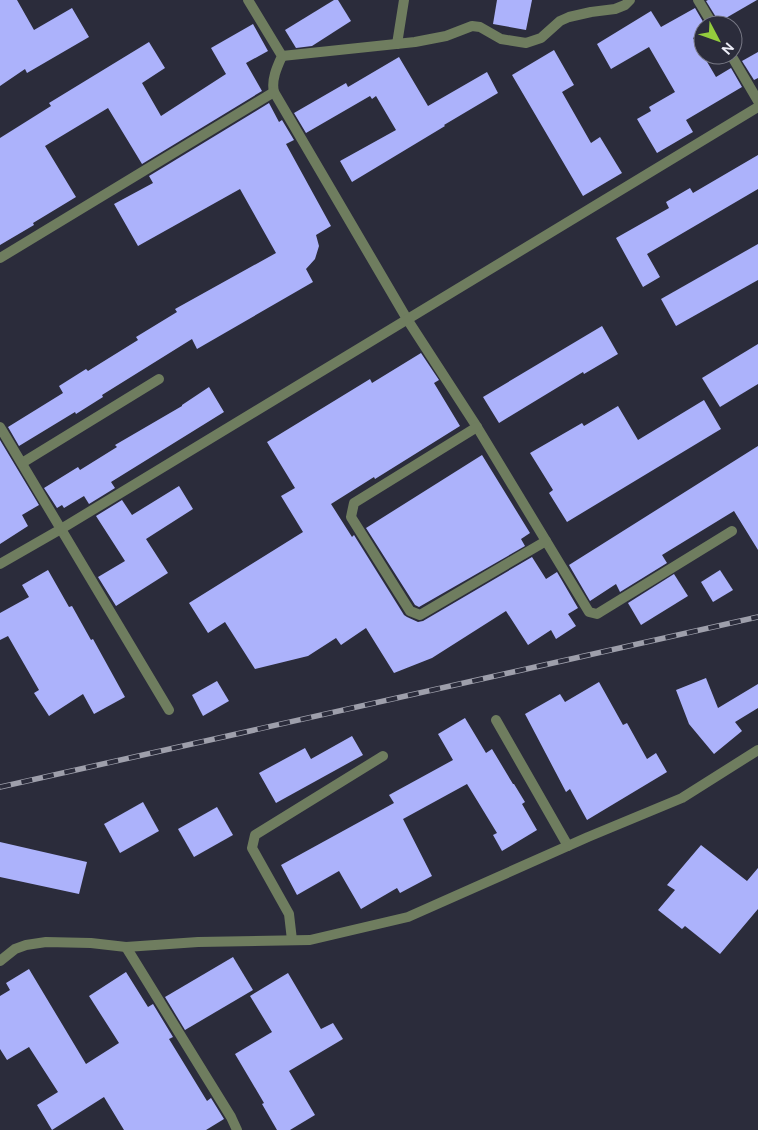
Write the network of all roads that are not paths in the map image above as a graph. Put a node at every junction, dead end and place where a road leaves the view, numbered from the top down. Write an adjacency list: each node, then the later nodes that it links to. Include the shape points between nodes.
1 (248, 0): 7 (street)
2 (404, 0): 6 (street)
3 (630, 0): 6 (street, via 615,9 569,17 541,38 526,43 501,39 472,26 446,36)
4 (698, 0): 5 (street)
5 (707, 15)
6 (397, 44): 7 (street)
7 (282, 56): 9 (street, via 276,71)
8 (737, 65): 10 (street)
9 (274, 92): 12 (street); 13 (street)
10 (758, 101)
11 (758, 107): 13 (street)
12 (0, 258)
13 (407, 319): 16 (street); 18 (street)
14 (159, 379): 17 (street)
15 (0, 427): 17 (street)
16 (477, 427): 20 (street); 20 (street, via 354,504 351,517 410,611 420,616)
17 (22, 463): 18 (street)
18 (61, 529): 21 (street); 22 (street)
19 (732, 531): 20 (street, via 597,614 589,612)
20 (546, 540)
21 (0, 564)
22 (169, 710)
23 (496, 720): 26 (street)
24 (758, 750): 26 (street, via 682,798)
25 (384, 756): 27 (street, via 255,836 252,848 289,914)
26 (568, 846): 27 (street, via 408,917 310,940)
27 (292, 940): 28 (street)
28 (126, 947): 29 (street, via 46,942 15,949); 30 (street)
29 (0, 961)
30 (238, 1130)

